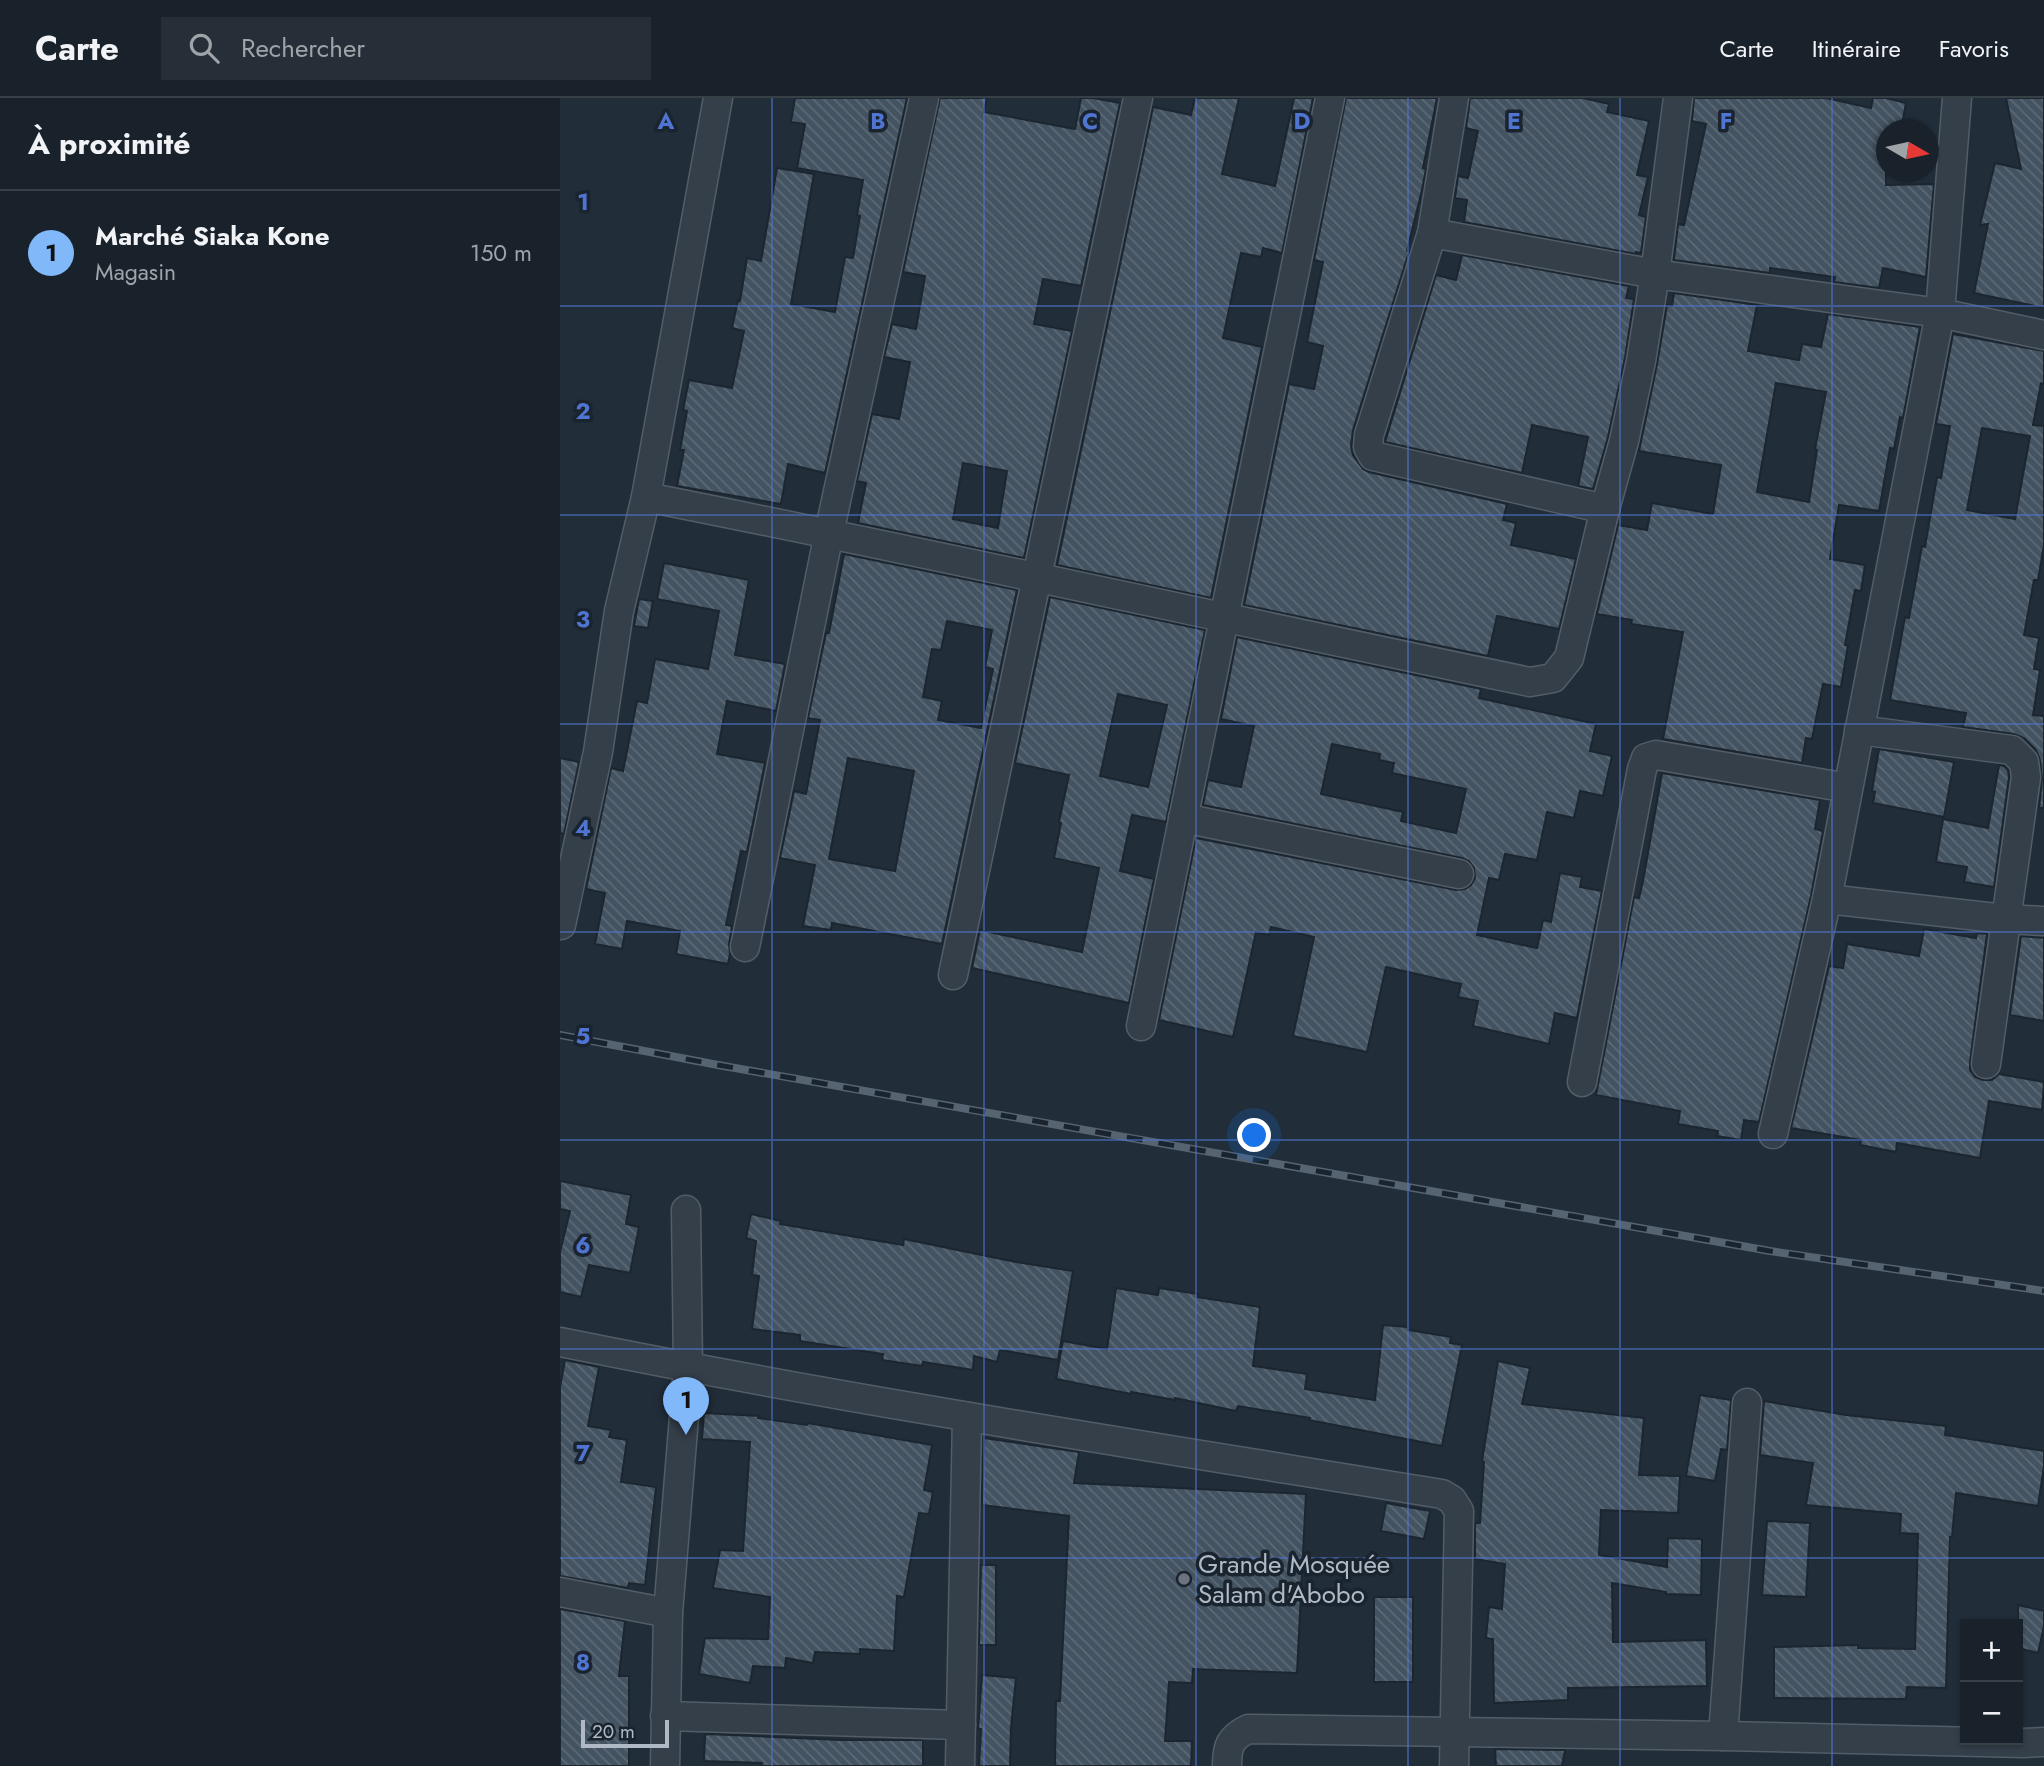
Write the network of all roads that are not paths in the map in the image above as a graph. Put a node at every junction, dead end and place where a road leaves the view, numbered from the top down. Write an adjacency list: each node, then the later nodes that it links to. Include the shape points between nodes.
1 (718, 98): 12 (street)
2 (924, 98): 14 (street)
3 (1138, 98): 15 (street)
4 (1330, 98): 16 (street)
5 (1454, 98): 8 (street)
6 (1678, 98): 9 (street)
7 (1957, 98): 10 (street)
8 (1432, 233): 9 (street); 13 (street, via 1369,435 1373,456)
9 (1655, 274): 10 (street); 13 (street, via 1633,401)
10 (1940, 313): 11 (street); 17 (street)
11 (2044, 335)
12 (646, 498): 14 (street); 24 (street, via 619,611 598,752)
13 (1605, 509): 16 (street, via 1569,658 1553,678 1530,682)
14 (829, 533): 15 (street); 25 (street)
15 (1037, 576): 16 (street); 26 (street)
16 (1223, 618): 19 (street)
17 (1859, 730): 18 (street); 22 (street, via 2012,750 2024,762 2026,777)
18 (1848, 788): 21 (street); 29 (street, via 1656,755 1646,758)
19 (1183, 818): 20 (street); 27 (street)
20 (1459, 874)
21 (1827, 899): 22 (street); 30 (street)
22 (2005, 919): 23 (street); 28 (street)
23 (2044, 921)
24 (561, 925)
25 (745, 947)
26 (953, 975)
27 (1141, 1026)
28 (1986, 1064)
29 (1582, 1082)
30 (1773, 1134)
31 (686, 1210): 33 (street)
32 (560, 1342): 33 (street)
33 (688, 1368): 35 (street); 37 (street)
34 (1747, 1403): 41 (street)
35 (967, 1417): 39 (street); 40 (street, via 1441,1494 1452,1500 1459,1511)
36 (560, 1592): 37 (street)
37 (668, 1613): 38 (street)
38 (665, 1716): 39 (street); 43 (street)
39 (961, 1725): 44 (street)
40 (1453, 1732): 41 (street); 45 (street, via 1248,1729 1227,1749); 46 (street)
41 (1723, 1736): 42 (street)
42 (2030, 1750)
43 (665, 1766)
44 (960, 1766)
45 (1227, 1766)
46 (1454, 1766)

